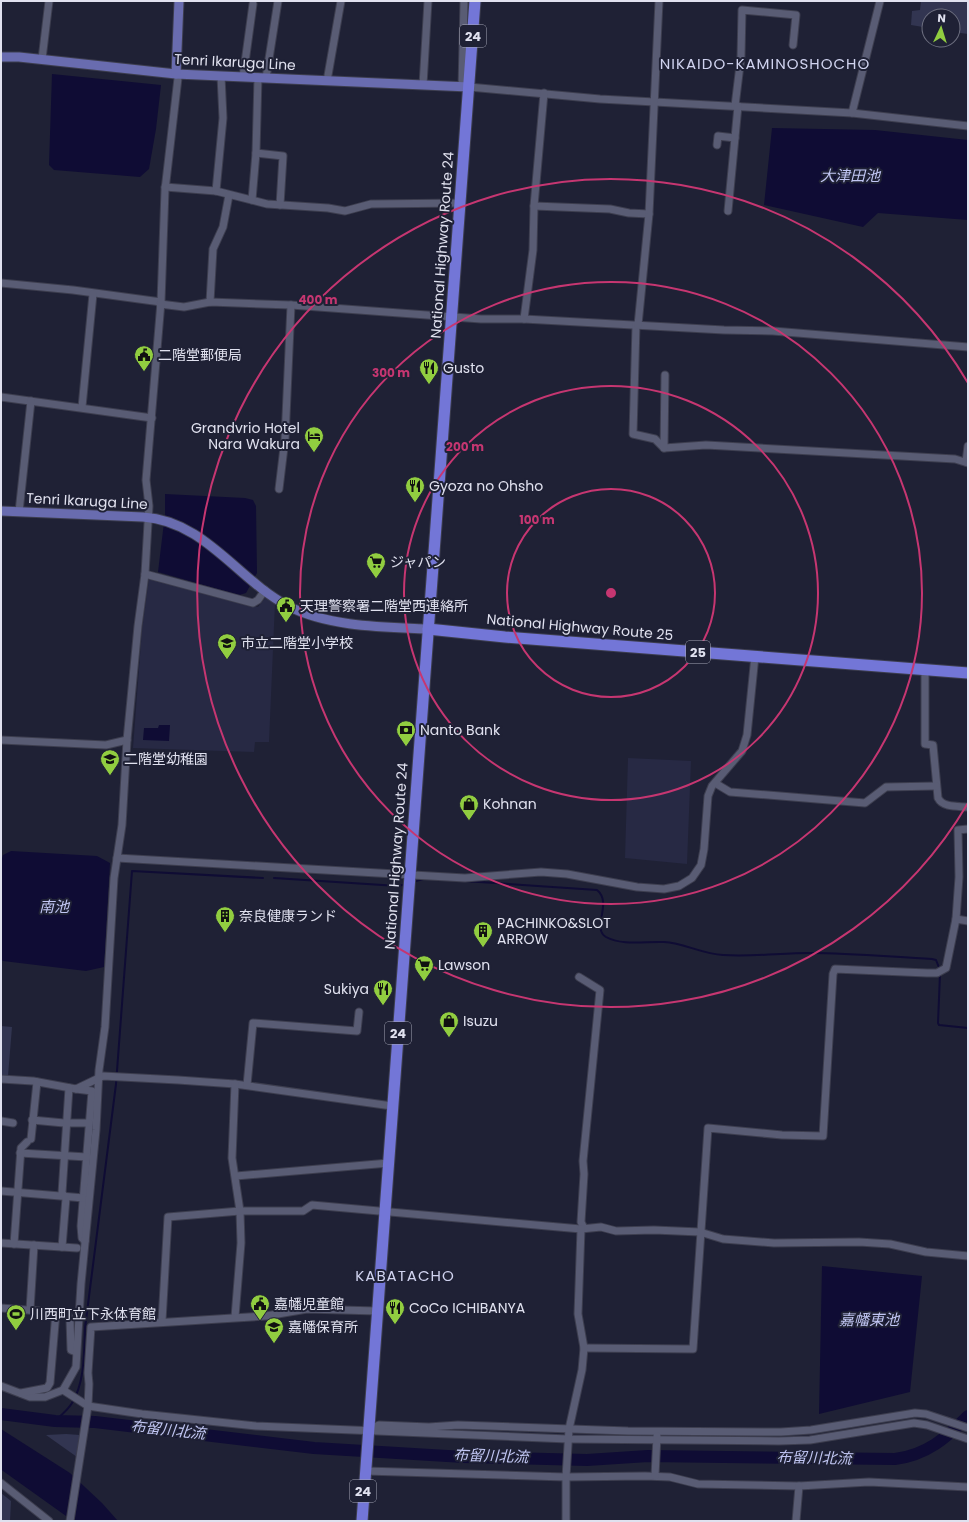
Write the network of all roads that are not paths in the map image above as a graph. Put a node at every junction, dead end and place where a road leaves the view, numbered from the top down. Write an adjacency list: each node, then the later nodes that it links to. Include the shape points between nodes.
1 (50, 1): 13 (street)
2 (179, 1): 14 (main road)
3 (278, 1): 17 (street)
4 (341, 1): 18 (street)
5 (428, 1): 19 (street)
6 (464, 1): 20 (street)
7 (475, 1): 20 (highway, National Highway Route 24 / 24, via 470,72)
8 (659, 1): 22 (street)
9 (880, 1): 24 (street)
10 (253, 4): 16 (street)
11 (792, 45): 23 (street, via 796,16 742,10)
12 (1, 57): 13 (main road, Tenri Ikaruga Line)
13 (42, 59): 14 (main road, Tenri Ikaruga Line)
14 (176, 74): 15 (main road, Tenri Ikaruga Line); 29 (street, via 178,78)
15 (222, 76): 16 (main road, Tenri Ikaruga Line); 30 (street, via 223,118)
16 (243, 77): 17 (main road, Tenri Ikaruga Line)
17 (262, 77): 18 (main road, Tenri Ikaruga Line); 28 (street)
18 (327, 80): 19 (main road, Tenri Ikaruga Line)
19 (423, 85): 20 (main road, Tenri Ikaruga Line)
20 (465, 87): 21 (street); 33 (highway, National Highway Route 24 / 24)
21 (544, 93): 22 (street); 35 (street)
22 (654, 103): 23 (street); 37 (street)
23 (737, 106): 24 (street); 26 (street)
24 (852, 113): 25 (street)
25 (968, 126)
26 (735, 138): 27 (street, via 718,136); 36 (street)
27 (717, 145)
28 (256, 153): 32 (street); 34 (street, via 283,156)
29 (165, 187): 30 (street); 41 (street)
30 (216, 191): 31 (street)
31 (229, 195): 32 (street); 40 (street, via 223,227 213,249)
32 (252, 200): 34 (street)
33 (461, 203): 34 (street, via 370,204 345,212 328,208); 43 (highway, National Highway Route 24 / 24)
34 (280, 205)
35 (534, 206): 37 (street, via 610,209); 44 (street, via 532,257)
36 (728, 211)
37 (649, 214): 45 (street)
38 (1, 284): 39 (street)
39 (93, 294): 41 (street); 50 (street)
40 (210, 302): 41 (street, via 184,307); 42 (street)
41 (160, 303): 51 (street)
42 (291, 305): 43 (street); 55 (street, via 285,439)
43 (452, 317): 44 (street); 61 (highway, National Highway Route 24 / 24)
44 (524, 319): 45 (street)
45 (637, 325): 46 (street, via 773,331); 53 (street, via 633,434 655,439)
46 (968, 347)
47 (664, 375): 53 (street)
48 (1, 398): 49 (street)
49 (31, 401): 50 (street); 57 (street)
50 (82, 407): 51 (street)
51 (152, 418): 58 (street, via 146,480)
52 (968, 446): 54 (street)
53 (664, 448): 54 (street, via 714,445 956,459)
54 (967, 462)
55 (279, 489)
56 (1, 511): 57 (main road, Tenri Ikaruga Line)
57 (19, 512): 58 (main road, Tenri Ikaruga Line)
58 (148, 517): 59 (street); 60 (main road, Tenri Ikaruga Line, via 187,529 202,538)
59 (145, 574): 60 (street, via 253,603 258,600); 66 (street)
60 (261, 587): 61 (main road, Tenri Ikaruga Line, via 288,606 314,617)
61 (428, 629): 62 (highway, National Highway Route 25 / 25); 72 (highway, National Highway Route 24 / 24)
62 (755, 656): 63 (highway, National Highway Route 25 / 25); 67 (street, via 747,735 742,751)
63 (925, 670): 64 (highway, National Highway Route 25 / 25); 68 (street, via 925,744 933,745)
64 (968, 673)
65 (1, 740): 66 (street, via 106,745)
66 (127, 740): 71 (street, via 122,825)
67 (715, 783): 68 (street, via 730,792 864,803 886,787); 72 (street, via 708,796 701,865 692,878 679,886 664,889 637,887 567,874 541,872 465,878)
68 (936, 786): 69 (street, via 940,802 950,806)
69 (968, 807)
70 (968, 829): 73 (street, via 958,830)
71 (117, 858): 72 (street); 77 (street, via 105,1027)
72 (409, 875): 84 (highway, National Highway Route 24 / 24)
73 (956, 920): 74 (street); 102 (street, via 947,964 942,971 927,973 835,969 832,974 823,1136 708,1128)
74 (968, 921)
75 (580, 977): 101 (street, via 600,990 583,1161)
76 (359, 1012): 81 (street, via 358,1031 253,1023)
77 (96, 1078): 80 (street, via 112,1076); 82 (street); 83 (street); 103 (street, via 96,1130)
78 (1, 1079): 79 (street)
79 (37, 1082): 82 (street); 85 (street)
80 (235, 1084): 81 (street); 94 (street, via 232,1158)
81 (247, 1085): 84 (street)
82 (73, 1089): 83 (street); 88 (street)
83 (92, 1091): 89 (street)
84 (392, 1106): 93 (highway, National Highway Route 24 / 24)
85 (32, 1120): 88 (street); 90 (street, via 29,1140 21,1148)
86 (1, 1121): 87 (street)
87 (13, 1123)
88 (67, 1123): 89 (street); 91 (street)
89 (90, 1123): 92 (street)
90 (20, 1153): 91 (street); 96 (street)
91 (65, 1156): 92 (street); 97 (street, via 62,1193)
92 (87, 1157): 98 (street)
93 (389, 1163): 94 (street); 100 (highway, National Highway Route 24 / 24)
94 (236, 1176): 99 (street)
95 (1, 1191): 96 (street)
96 (18, 1191): 97 (street); 105 (street)
97 (64, 1195): 98 (street); 107 (street, via 66,1198)
98 (84, 1198): 103 (street, via 81,1226 82,1238)
99 (240, 1211): 100 (street, via 303,1211 312,1205); 114 (street, via 241,1243); 115 (street, via 168,1217)
100 (385, 1212): 101 (street); 112 (highway, National Highway Route 24 / 24)
101 (582, 1228): 102 (street); 116 (street, via 578,1314)
102 (700, 1232): 109 (street, via 723,1239 774,1243 890,1244 926,1252); 116 (street, via 693,1349)
103 (85, 1241): 117 (street)
104 (1, 1243): 105 (street)
105 (14, 1244): 106 (street)
106 (34, 1245): 107 (street); 111 (street)
107 (62, 1247): 108 (street)
108 (77, 1248)
109 (968, 1256)
110 (1, 1308): 111 (street)
111 (30, 1310): 113 (street)
112 (377, 1311): 114 (street, via 307,1309 266,1316); 127 (highway, National Highway Route 24 / 24)
113 (56, 1312): 117 (street, via 67,1313 69,1317 71,1350); 122 (street, via 50,1383 47,1388)
114 (235, 1317): 115 (street)
115 (162, 1321): 119 (street, via 91,1327)
116 (584, 1348): 125 (street, via 582,1370)
117 (76, 1352): 118 (street)
118 (77, 1367): 119 (street); 121 (street)
119 (87, 1373): 123 (street, via 90,1384)
120 (1, 1386): 122 (street)
121 (65, 1392): 122 (street, via 45,1397 30,1397); 123 (street)
122 (20, 1393)
123 (87, 1408): 127 (street); 138 (street)
124 (968, 1428): 126 (street, via 915,1413 796,1431)
125 (569, 1429): 126 (street); 127 (street, via 379,1425); 129 (street)
126 (657, 1431): 130 (street)
127 (367, 1434): 129 (street); 131 (highway, National Highway Route 24 / 24)
128 (968, 1439): 130 (street, via 914,1423 810,1440)
129 (568, 1442): 130 (street); 132 (street)
130 (656, 1443): 133 (street)
131 (365, 1465): 132 (street); 139 (highway, National Highway Route 24 / 24)
132 (566, 1475): 133 (street); 140 (street)
133 (655, 1475): 135 (street, via 698,1484)
134 (1, 1483): 137 (street)
135 (799, 1486): 136 (street, via 869,1482); 141 (street)
136 (968, 1487)
137 (49, 1521)
138 (70, 1521)
139 (362, 1521)
140 (566, 1521)
141 (796, 1521)

